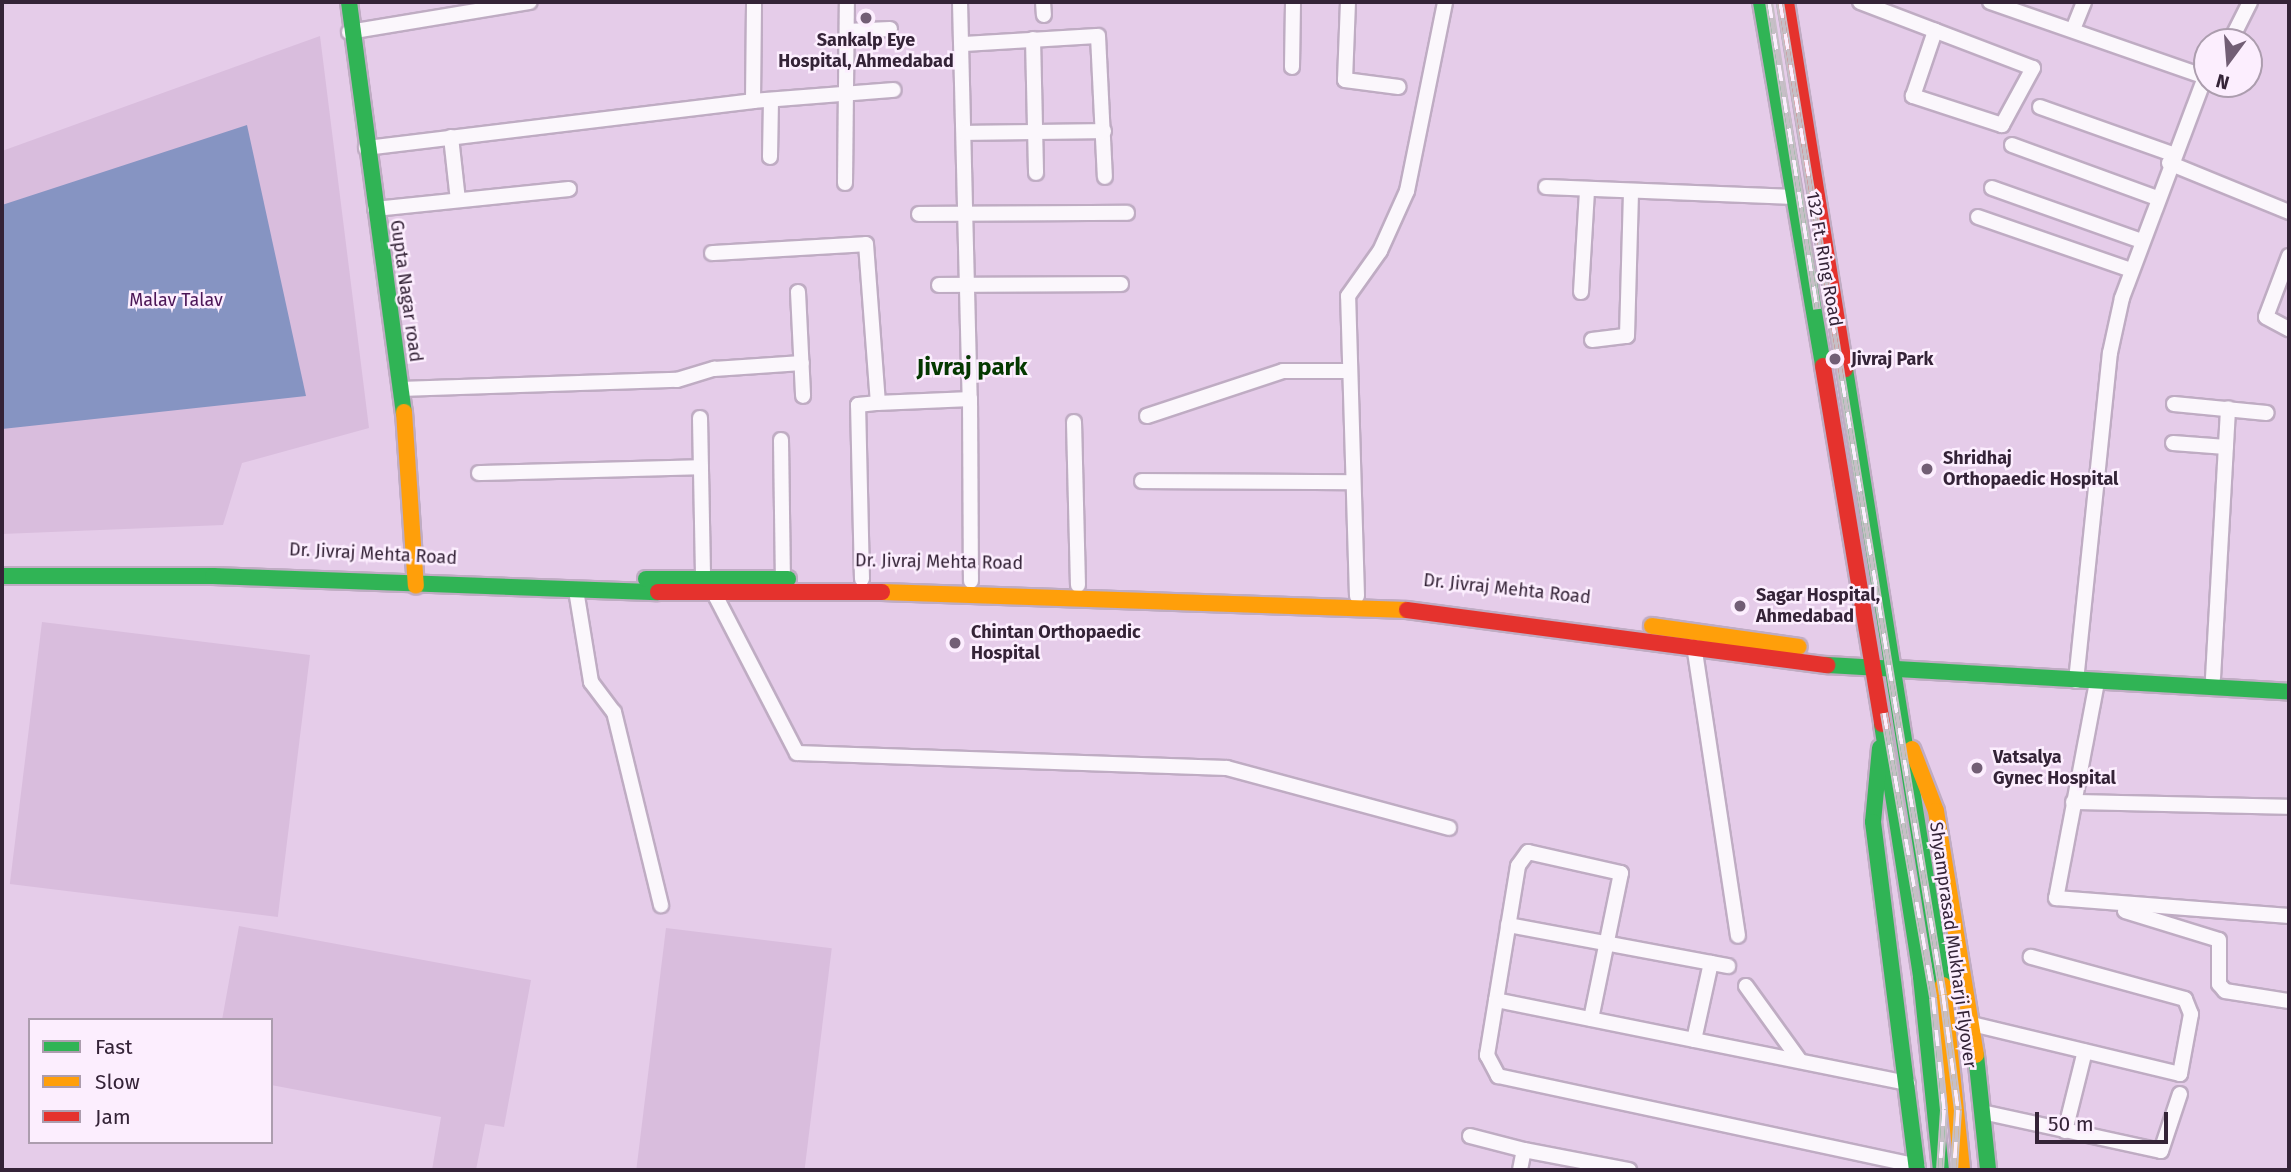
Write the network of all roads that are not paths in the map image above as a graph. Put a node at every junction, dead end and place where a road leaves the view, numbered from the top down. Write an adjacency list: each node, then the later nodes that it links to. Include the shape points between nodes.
1 (349, 2): 21 (main road, Gupta Nagar road)
2 (530, 2): 16 (street)
3 (754, 2): 32 (street)
4 (847, 2): 22 (street)
5 (960, 2): 24 (street)
6 (1293, 2): 25 (street)
7 (1348, 2): 27 (street, via 1345,80)
8 (1445, 2): 71 (street, via 1407,191 1380,251 1348,296)
9 (1761, 2): 50 (main road, 132 Ft. Ring Road)
10 (1786, 2): 101 (main road, 132 Ft. Ring Road)
11 (1860, 2): 20 (street)
12 (1990, 2): 15 (street)
13 (2084, 2): 17 (street)
14 (2250, 2): 18 (street)
15 (2007, 3): 17 (street)
16 (458, 9): 21 (street)
17 (2074, 27): 26 (street)
18 (2237, 28)
19 (890, 29): 22 (street)
20 (1935, 30): 20 (street, via 2033,68 2002,125 1913,96)
21 (349, 32): 39 (main road, Gupta Nagar road)
22 (847, 32): 29 (street)
23 (1033, 39): 24 (street); 34 (street, via 1091,35 1103,42); 35 (street)
24 (963, 44): 36 (street)
25 (1292, 67)
26 (2193, 69)
27 (1399, 87)
28 (894, 90): 29 (street)
29 (848, 94): 31 (street); 44 (street)
30 (2196, 98): 41 (street)
31 (771, 100): 32 (street); 40 (street)
32 (754, 101): 37 (street)
33 (2040, 107): 41 (street)
34 (1104, 131): 35 (street); 43 (street)
35 (1034, 132): 36 (street); 42 (street)
36 (965, 133): 55 (street)
37 (451, 138): 39 (street); 52 (street)
38 (2012, 145): 51 (street)
39 (366, 148): 53 (main road, Gupta Nagar road)
40 (770, 157)
41 (2171, 158): 51 (street); 54 (street)
42 (1036, 173)
43 (1105, 177)
44 (845, 183)
45 (1546, 187): 48 (street)
46 (569, 188): 52 (street)
47 (1992, 188): 59 (street)
48 (1587, 190): 49 (street); 67 (street)
49 (1631, 192): 50 (street); 69 (street, via 1627,336)
50 (1794, 197): 102 (main road, 132 Ft. Ring Road)
51 (2157, 198): 59 (street)
52 (457, 200): 53 (street)
53 (374, 209): 72 (main road, Gupta Nagar road)
54 (2289, 212)
55 (968, 213): 56 (street); 57 (street); 65 (street)
56 (1127, 213)
57 (919, 214)
58 (1978, 217): 62 (street)
59 (2142, 241): 62 (street)
60 (712, 253): 75 (street, via 866,244)
61 (2289, 256): 68 (street, via 2266,317)
62 (2131, 270): 103 (street, via 2110,353)
63 (1121, 284): 65 (street)
64 (939, 285): 65 (street)
65 (968, 286): 74 (street)
66 (798, 292): 70 (street)
67 (1581, 292)
68 (2289, 329)
69 (1592, 340)
70 (802, 363): 72 (street, via 714,369 677,380); 73 (street)
71 (1347, 371): 79 (street, via 1283,371); 88 (street)
72 (400, 389): 94 (main road, Gupta Nagar road)
73 (803, 396)
74 (970, 400): 75 (street); 95 (street)
75 (878, 403): 93 (street, via 858,405)
76 (2174, 404): 77 (street)
77 (2228, 408): 78 (street); 84 (street)
78 (2267, 413)
79 (1147, 416)
80 (700, 418): 85 (street)
81 (1074, 422): 96 (street)
82 (781, 440): 92 (street)
83 (2172, 443): 84 (street)
84 (2226, 447): 104 (street)
85 (701, 467): 86 (street); 91 (street)
86 (478, 473)
87 (1142, 481): 88 (street)
88 (1351, 482): 99 (street)
89 (2, 565): 94 (main road, Dr. Jivraj Mehta Road, via 211,565)
90 (2, 576): 94 (main road)
91 (703, 579): 92 (main road, Dr. Jivraj Mehta Road); 94 (main road, Dr. Jivraj Mehta Road)
92 (783, 579): 93 (main road, Dr. Jivraj Mehta Road)
93 (862, 579): 95 (main road, Dr. Jivraj Mehta Road)
94 (415, 581): 97 (main road)
95 (971, 581): 96 (main road, Dr. Jivraj Mehta Road)
96 (1078, 585): 99 (main road, Dr. Jivraj Mehta Road)
97 (576, 590): 98 (main road); 114 (street, via 591,682 614,712)
98 (714, 593): 100 (main road, via 958,592 1437,611); 112 (street, via 797,753 1227,768)
99 (1357, 596): 102 (main road, Dr. Jivraj Mehta Road, via 1445,599)
100 (1693, 645): 102 (main road); 117 (street)
101 (1894, 664): 102 (main road); 103 (main road); 108 (main road, 132 Ft. Ring Road)
102 (1873, 666): 109 (main road, 132 Ft. Ring Road)
103 (2076, 675): 104 (main road); 105 (main road)
104 (2213, 678): 106 (main road)
105 (2097, 681): 107 (main road); 110 (street)
106 (2289, 681)
107 (2289, 691)
108 (1903, 725): 126 (main road, via 1936,811); 140 (main road, Shyamprasad Mukharji Flyover, via 1942,974)
109 (1882, 731): 130 (main road, via 1873,822); 139 (main road, Shyamprasad Mukharji Flyover, via 1921,977)
110 (2073, 802): 111 (street); 113 (street, via 2056,898)
111 (2289, 807)
112 (1449, 828)
113 (2104, 904): 115 (street); 124 (street, via 2219,940 2220,988)
114 (661, 905)
115 (2289, 916)
116 (1508, 925): 118 (street); 118 (street, via 1518,866 1528,852 1614,867 1622,881); 123 (street)
117 (1738, 936)
118 (1606, 943): 120 (street); 125 (street)
119 (2031, 957): 128 (street, via 2185,999 2191,1007 2179,1074)
120 (1711, 963): 121 (street); 127 (street)
121 (1728, 966)
122 (1746, 986): 129 (street)
123 (1496, 1000): 125 (street); 136 (street, via 1487,1055 1498,1076 1510,1082)
124 (2289, 1001)
125 (1591, 1019): 127 (street)
126 (1972, 1024): 128 (street); 132 (main road)
127 (1694, 1040): 129 (street)
128 (2085, 1051): 133 (street)
129 (1800, 1061): 130 (street)
130 (1908, 1083): 136 (main road)
131 (2180, 1094): 133 (street, via 2161,1151)
132 (1982, 1112): 133 (street); 141 (main road)
133 (2064, 1131)
134 (1470, 1136): 135 (street)
135 (1524, 1150): 137 (street); 138 (street)
136 (1917, 1168)
137 (1520, 1170)
138 (1629, 1170)
139 (1941, 1170)
140 (1962, 1170)
141 (1988, 1170)

